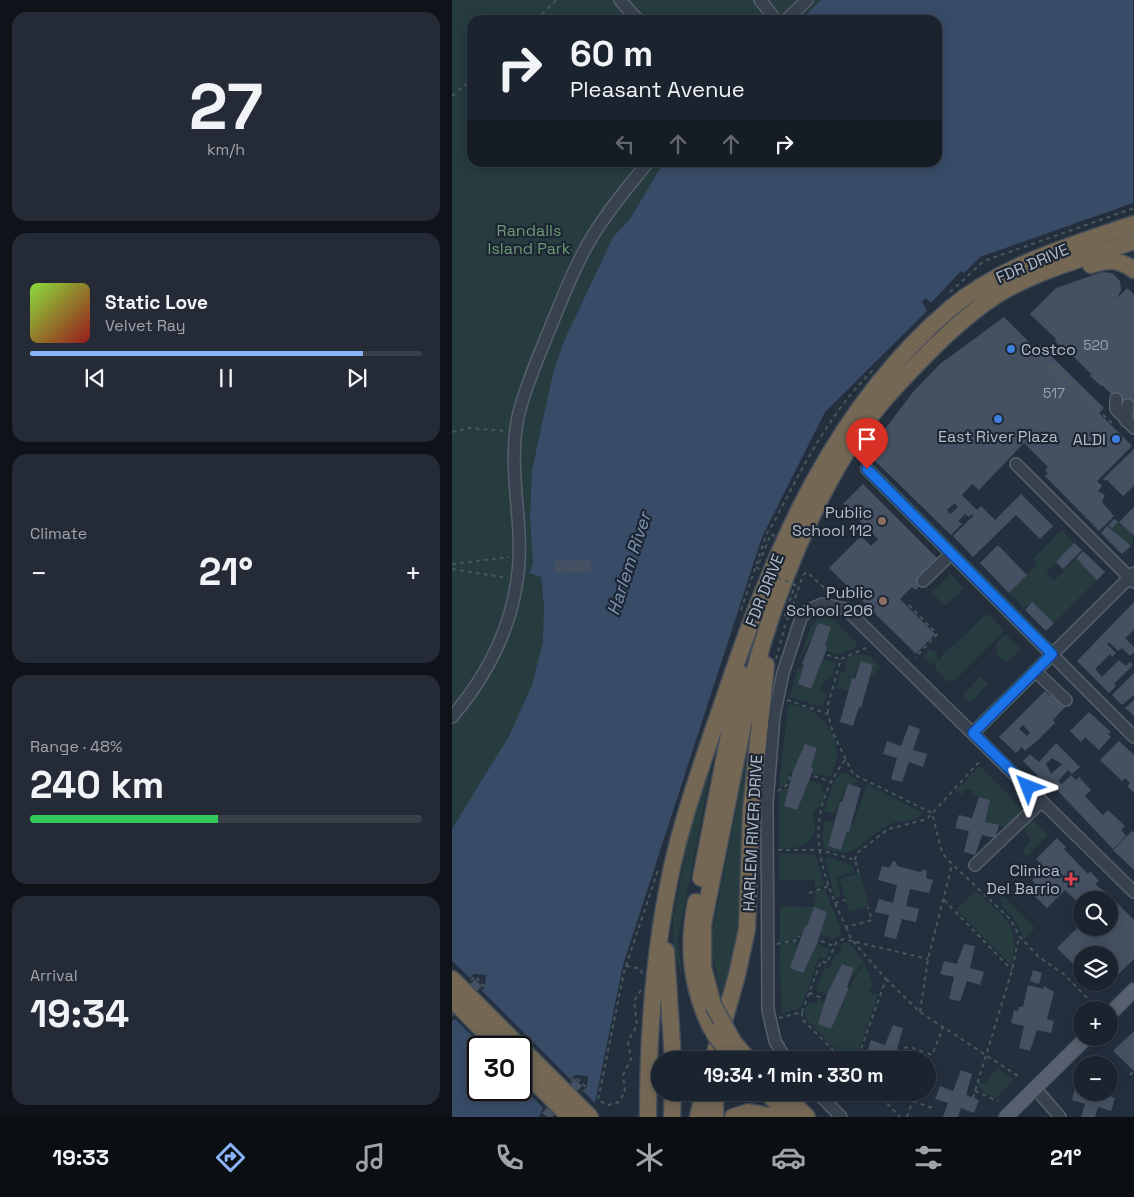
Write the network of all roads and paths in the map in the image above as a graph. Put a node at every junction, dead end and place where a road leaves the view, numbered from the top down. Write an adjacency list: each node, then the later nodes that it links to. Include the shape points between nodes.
1 (556, 0): 5 (path)
2 (620, 0): 6 (street)
3 (760, 0): 7 (street)
4 (807, 0): 8 (street)
5 (541, 15)
6 (634, 15)
7 (772, 15)
8 (791, 15)
9 (467, 83): 10 (path)
10 (452, 96)
11 (644, 167): 21 (street, via 605,216 583,253 532,372)
12 (1134, 208): 13 (path)
13 (1091, 223)
14 (1134, 224): 35 (highway, FDR DRIVE, via 999,275 952,308 903,355 860,404 825,460 795,518)
15 (1134, 241): 17 (highway, FDR DRIVE, via 1031,278 1001,292)
16 (1134, 270): 17 (highway, via 1117,261 1104,260)
17 (975, 310): 32 (highway, FDR DRIVE, via 915,366 863,427 812,518)
18 (1068, 380): 18 (path, via 1051,365 1062,380); 19 (path)
19 (1112, 423)
20 (452, 432): 21 (path, via 469,428)
21 (516, 432): 26 (street, via 514,456)
22 (1016, 464): 29 (street)
23 (867, 469): 25 (street)
24 (775, 536): 34 (path, bridge, via 771,534 757,568 795,585 784,618 788,619 803,574 807,572)
25 (951, 554): 31 (street); 37 (street)
26 (519, 556): 27 (path); 30 (street)
27 (452, 564)
28 (452, 570): 30 (path)
29 (1132, 578): 37 (street)
30 (518, 580): 45 (street, via 498,649 475,688)
31 (923, 581)
32 (777, 604): 96 (highway, HARLEM RIVER DRIVE, via 759,721 745,944); 98 (highway, bridge, via 750,690 703,924 702,960 713,1005)
33 (909, 605): 39 (path, via 938,634)
34 (846, 609): 46 (street); 99 (street, via 822,604 801,618 783,673 774,716 767,803 768,1010 775,1041)
35 (754, 613): 69 (highway, FDR DRIVE, via 681,831); 97 (highway, bridge, via 690,935 694,982 711,1028)
36 (866, 648): 40 (path)
37 (1052, 654): 41 (street); 47 (street)
38 (827, 655): 40 (path)
39 (915, 658)
40 (842, 659): 44 (path)
41 (1035, 671): 43 (street); 46 (street)
42 (787, 700): 44 (path)
43 (1066, 700)
44 (828, 714): 48 (path)
45 (452, 717)
46 (973, 733): 54 (street)
47 (1134, 737)
48 (845, 760): 52 (path); 55 (path, via 853,774)
49 (979, 762): 55 (path)
50 (792, 772): 53 (path, via 786,786)
51 (814, 776): 52 (path)
52 (830, 782): 57 (path, via 818,826)
53 (778, 791)
54 (1042, 801): 60 (street); 64 (street)
55 (932, 813): 58 (path, via 927,819 888,829 856,854); 59 (path, via 942,852)
56 (778, 850): 57 (path)
57 (820, 850): 58 (path); 62 (path)
58 (854, 860): 61 (path)
59 (952, 864): 65 (path); 72 (path, via 1010,919)
60 (975, 865)
61 (858, 874)
62 (828, 885): 63 (path); 67 (path)
63 (809, 892)
64 (1134, 892)
65 (943, 899): 77 (path); 78 (path)
66 (845, 900): 67 (path)
67 (835, 903): 70 (path)
68 (868, 907): 70 (path, via 872,920)
69 (666, 909): 95 (highway); 125 (highway, via 653,996)
70 (846, 927): 73 (path)
71 (799, 936): 75 (path, via 798,940)
72 (1020, 937): 78 (path); 86 (path)
73 (851, 939): 76 (path, via 843,939); 77 (path); 80 (path)
74 (821, 942): 76 (path)
75 (777, 944)
76 (834, 946): 83 (path, via 828,963 821,961)
77 (928, 959): 89 (path)
78 (1012, 970): 104 (path)
79 (458, 977): 82 (path, via 470,982 475,976 484,986); 124 (highway)
80 (886, 979): 89 (path); 101 (path)
81 (1134, 990): 87 (main road)
82 (480, 991)
83 (809, 993): 84 (path); 88 (path)
84 (822, 998)
85 (452, 999): 92 (highway)
86 (1090, 1001)
87 (1118, 1006)
88 (802, 1012): 90 (path); 100 (path, via 802,1019)
89 (920, 1012): 91 (path)
90 (779, 1018)
91 (943, 1027): 103 (path); 104 (path)
92 (488, 1036)
93 (1078, 1046): 109 (main road)
94 (904, 1048): 102 (path)
95 (671, 1051)
96 (716, 1051)
97 (728, 1051)
98 (741, 1051)
99 (781, 1051)
100 (834, 1051)
101 (860, 1051)
102 (920, 1051)
103 (934, 1051)
104 (986, 1056): 107 (path); 110 (path)
105 (1134, 1071): 106 (path)
106 (1130, 1075)
107 (1021, 1078)
108 (532, 1079): 123 (highway)
109 (1035, 1088): 134 (main road); 135 (street)
110 (975, 1091): 111 (path); 120 (path)
111 (973, 1098)
112 (673, 1101): 126 (highway)
113 (702, 1101): 127 (highway)
114 (715, 1101): 128 (highway)
115 (780, 1101): 122 (highway)
116 (789, 1101): 122 (highway)
117 (826, 1101): 131 (street)
118 (885, 1101): 132 (path)
119 (913, 1101): 121 (path); 133 (path)
120 (998, 1101)
121 (935, 1109)
122 (799, 1114)
123 (570, 1117)
124 (590, 1117)
125 (648, 1117)
126 (672, 1117)
127 (698, 1117)
128 (715, 1117)
129 (733, 1117): 130 (highway, via 748,1112)
130 (774, 1117)
131 (841, 1117)
132 (900, 1117)
133 (907, 1117)
134 (1006, 1117)
135 (1060, 1117)

